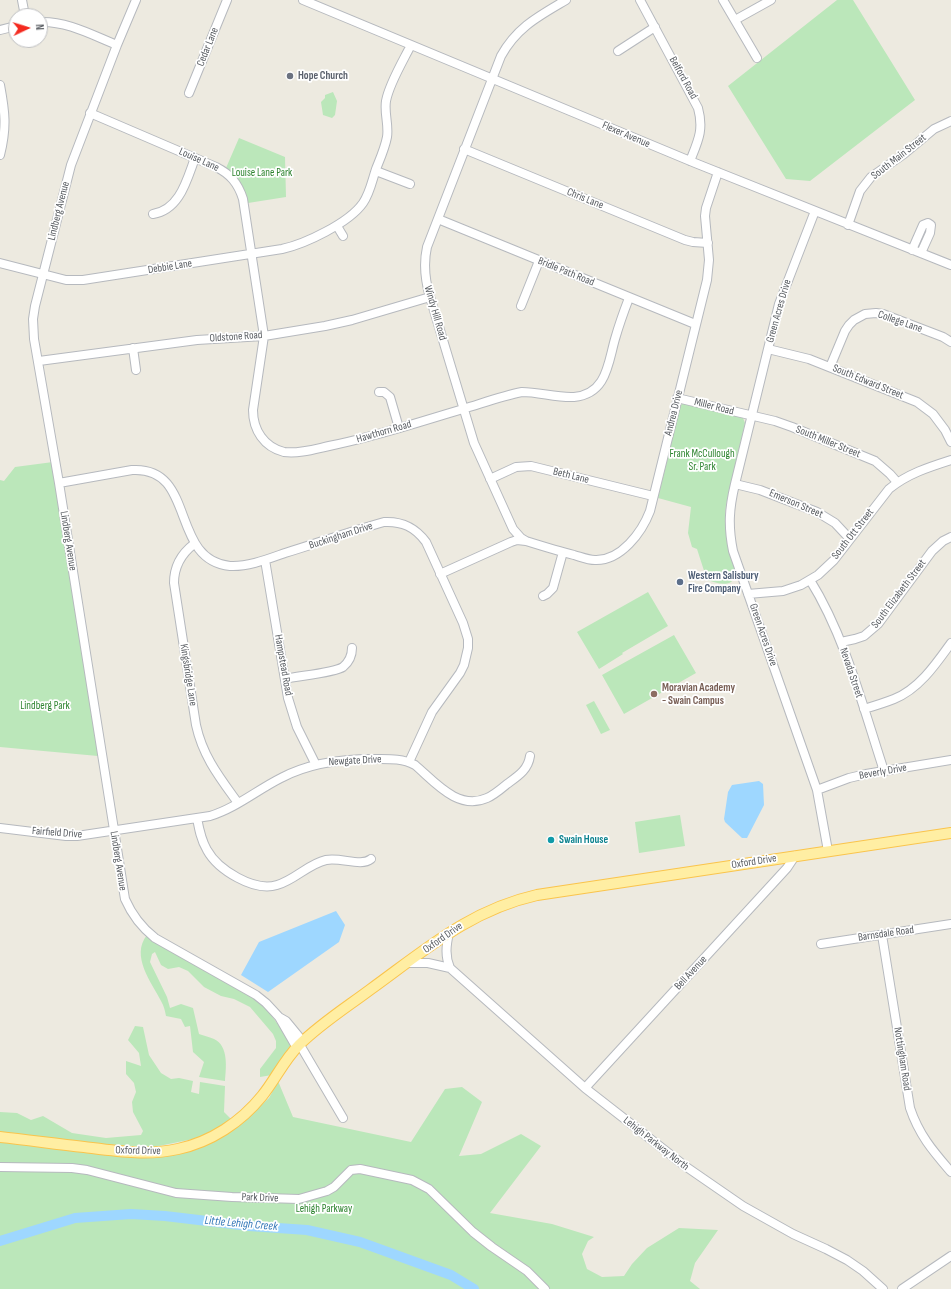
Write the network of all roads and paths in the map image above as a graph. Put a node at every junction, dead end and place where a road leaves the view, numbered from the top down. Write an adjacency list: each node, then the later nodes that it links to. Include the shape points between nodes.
1 (136, 0): 11 (street, Lindberg Avenue)
2 (227, 0): 17 (street, Cedar Lane)
3 (303, 0): 12 (street, Flexer Avenue)
4 (566, 0): 15 (street, Windy Hill Road, via 531,20 518,32 506,46)
5 (640, 0): 10 (street, Belford Road)
6 (723, 0): 8 (street)
7 (771, 0): 8 (street)
8 (735, 20): 14 (street)
9 (48, 21): 11 (street, via 66,24)
10 (655, 27): 13 (street); 23 (street, Belford Road, via 698,108 701,133)
11 (117, 45): 18 (street, Lindberg Avenue)
12 (411, 45): 15 (street, Flexer Avenue); 24 (street, Debbie Lane, via 388,92 385,110 387,137)
13 (618, 51)
14 (756, 58)
15 (491, 78): 20 (street, Windy Hill Road); 23 (street, Flexer Avenue)
16 (0, 85): 21 (street, via 6,123)
17 (189, 93)
18 (90, 113): 22 (street, Louise Lane); 40 (street, Lindberg Avenue, via 69,172)
19 (951, 120): 30 (street, South Main Street, via 934,129 871,177 860,191)
20 (464, 149): 29 (street, Windy Hill Road); 33 (street, Chris Lane, via 685,240)
21 (0, 154)
22 (195, 158): 28 (street, via 184,186 173,204 164,211); 36 (street, Louise Lane, via 224,171 237,184 243,199)
23 (690, 161): 25 (street, Flexer Avenue)
24 (376, 171): 26 (street); 31 (street, Debbie Lane, via 362,204)
25 (718, 172): 27 (street, Flexer Avenue); 33 (street, Andrea Drive, via 706,208)
26 (410, 184)
27 (815, 211): 30 (street, Flexer Avenue); 48 (street, Green Acres Drive, via 784,288)
28 (153, 214)
29 (438, 219): 37 (street, Bridle Path Road); 41 (street, Windy Hill Road, via 427,247 424,265)
30 (848, 225): 34 (street, Flexer Avenue)
31 (337, 226): 32 (street); 36 (street, Debbie Lane, via 291,247)
32 (343, 236)
33 (708, 243): 44 (street, Andrea Drive, via 708,270)
34 (912, 250): 35 (street, Flexer Avenue); 35 (street, via 923,225 928,223 931,230)
35 (921, 253): 39 (street, Flexer Avenue)
36 (252, 254): 40 (street, Debbie Lane, via 83,280 66,280); 45 (street, Hawthorn Road)
37 (539, 261): 42 (street, Bridle Path Road); 43 (street)
38 (0, 263): 40 (street, Debbie Lane)
39 (951, 265)
40 (43, 274): 49 (street, Lindberg Avenue, via 33,319)
41 (430, 297): 45 (street, Oldstone Road, via 339,324); 54 (street, Windy Hill Road)
42 (629, 298): 44 (street, Bridle Path Road); 54 (street, Hawthorn Road, via 614,340 608,369 595,388 575,396 522,392)
43 (521, 306)
44 (695, 324): 53 (street, Andrea Drive)
45 (264, 336): 47 (street, Oldstone Road, via 197,340); 56 (street, Hawthorn Road, via 253,418 257,431 270,446 284,452 298,452)
46 (951, 342): 50 (street, College Lane, via 883,314 871,313 859,317 849,325)
47 (133, 348): 49 (street, Oldstone Road); 51 (street)
48 (768, 349): 50 (street, South Edward Street); 55 (street, Green Acres Drive)
49 (39, 361): 61 (street, Lindberg Avenue)
50 (830, 367): 57 (street, South Edward Street, via 917,402 936,418)
51 (136, 370)
52 (380, 392): 56 (street, via 390,397)
53 (677, 398): 55 (street, Miller Road); 63 (street, Andrea Drive)
54 (463, 409): 56 (street, Hawthorn Road); 59 (street, Windy Hill Road)
55 (751, 416): 60 (street, South Miller Street, via 775,421 865,456 884,468); 62 (street, Green Acres Drive)
56 (399, 428)
57 (951, 442)
58 (951, 460): 60 (street, South Ott Street)
59 (490, 479): 63 (street, Beth Lane, via 516,467 531,466); 66 (street, Windy Hill Road, via 513,529)
60 (897, 482): 65 (street, South Ott Street)
61 (59, 483): 67 (street, Buckingham Drive, via 132,470 154,473 171,487); 88 (street, Lindberg Avenue)
62 (735, 484): 65 (street, Emerson Street, via 760,490 817,512 835,523); 72 (street, Green Acres Drive, via 729,516 730,537)
63 (654, 496): 68 (street, Andrea Drive, via 641,530 620,551 603,560)
64 (951, 537): 74 (street, South Elizabeth Street, via 932,550 878,624 864,636)
65 (849, 538): 71 (street, South Ott Street, via 827,567)
66 (526, 541): 68 (street, Andrea Drive); 70 (street, Andrea Drive, via 511,542)
67 (194, 544): 69 (street, Buckingham Drive, via 209,558 228,566); 85 (street, Kingsbridge Lane, via 178,562 174,583 196,726 209,762)
68 (563, 552): 73 (street, via 553,588)
69 (265, 560): 70 (street, Buckingham Drive, via 377,524 392,522 405,524 422,536); 77 (street, Hampstead Road)
70 (440, 574): 81 (street, Buckingham Drive, via 466,630 467,656 460,673 427,721)
71 (810, 580): 72 (street, South Ott Street, via 783,591); 74 (street, Nevada Street)
72 (748, 594): 84 (street, Green Acres Drive)
73 (543, 596)
74 (841, 642): 78 (street, Nevada Street)
75 (951, 643): 78 (street, via 927,674 910,690 894,699)
76 (352, 648): 77 (street, via 350,659 338,669)
77 (285, 679): 82 (street, Hampstead Road, via 297,728)
78 (864, 709): 83 (street, Nevada Street)
79 (530, 756): 81 (street, via 521,774 492,796 472,802 450,796)
80 (951, 760): 83 (street, Beverly Drive)
81 (409, 762): 82 (street, Newgate Drive, via 360,759)
82 (316, 765): 85 (street, Newgate Drive, via 280,778)
83 (884, 771): 84 (street, Beverly Drive, via 849,778)
84 (817, 790): 90 (street, Green Acres Drive)
85 (238, 804): 86 (street, Newgate Drive, via 221,813)
86 (197, 818): 88 (street, Newgate Drive); 92 (street, via 204,844 212,858 226,871 262,887 277,885 325,860 364,863)
87 (0, 828): 88 (street, Fairfield Drive, via 66,836)
88 (113, 830): 99 (street, Lindberg Avenue, via 123,892 137,921 155,938 256,995 286,1021 300,1038)
89 (951, 832): 90 (main road, Oxford Drive)
90 (828, 851): 91 (main road, Oxford Drive)
91 (795, 856): 94 (main road, Oxford Drive, via 522,899 481,914); 100 (street, Bell Avenue, via 787,868)
92 (371, 859)
93 (951, 924): 95 (street, Barnsdale Road)
94 (449, 933): 97 (main road, Oxford Drive); 98 (street, via 446,950)
95 (882, 935): 96 (street, Barnsdale Road); 104 (street, Nottingham Road, via 910,1108 924,1140)
96 (821, 944)
97 (407, 963): 98 (street, Lehigh Parkway North, via 428,963); 99 (main road, Oxford Drive)
98 (450, 968): 100 (street, Lehigh Parkway North)
99 (300, 1044): 101 (street, Lindberg Avenue); 102 (main road, Oxford Drive, via 262,1096 246,1113 218,1134 193,1145 166,1152 130,1152)
100 (585, 1088): 107 (street, Lehigh Parkway North, via 685,1166 742,1206 847,1260)
101 (343, 1118)
102 (0, 1137)
103 (0, 1167): 106 (street, Park Drive, via 87,1170 176,1193 299,1199 327,1192 347,1173 360,1168 401,1177 429,1189 473,1232 527,1271)
104 (951, 1172)
105 (951, 1256): 108 (street)
106 (545, 1289)
107 (883, 1289)
108 (902, 1289)

